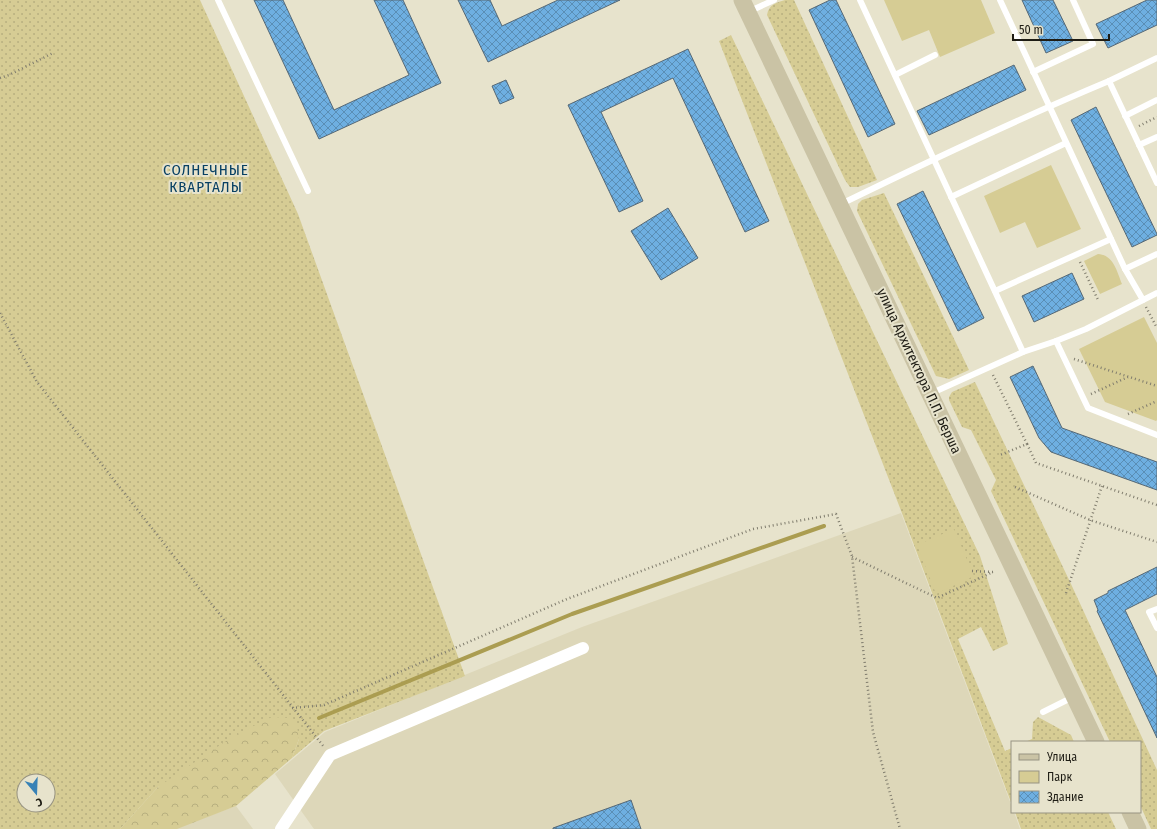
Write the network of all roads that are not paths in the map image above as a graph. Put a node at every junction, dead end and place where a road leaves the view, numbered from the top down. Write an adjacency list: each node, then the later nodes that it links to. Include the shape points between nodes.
1 (218, 0): 20 (lane)
2 (774, 0): 6 (lane)
3 (860, 0): 10 (lane)
4 (1000, 0): 9 (lane)
5 (1075, 1): 9 (lane, via 1093,44)
6 (745, 6): 22 (street, улица Архитектора П.П. Берша)
7 (935, 55): 10 (lane)
8 (1157, 58): 11 (lane)
9 (1033, 72): 13 (lane)
10 (895, 75): 18 (lane)
11 (1109, 81): 13 (lane); 14 (lane)
12 (1157, 100): 14 (lane)
13 (1049, 106): 16 (lane); 18 (lane)
14 (1125, 116): 17 (lane)
15 (1157, 137): 17 (lane)
16 (1066, 143): 21 (lane); 23 (lane)
17 (1139, 145): 19 (lane)
18 (934, 159): 21 (lane); 22 (lane)
19 (1157, 183)
20 (308, 192)
21 (951, 197): 26 (lane)
22 (840, 205): 31 (street, улица Архитектора П.П. Берша)
23 (1111, 239): 25 (lane); 26 (lane)
24 (1157, 254): 25 (lane)
25 (1125, 269): 28 (lane)
26 (995, 291): 30 (lane)
27 (1157, 294): 28 (lane)
28 (1142, 300): 29 (lane)
29 (1056, 342): 30 (lane); 32 (lane, via 1088,408)
30 (1022, 352): 31 (lane)
31 (930, 394): 36 (street, улица Архитектора П.П. Берша)
32 (1157, 435)
33 (1157, 609): 34 (lane, via 1150,612)
34 (1157, 628)
35 (583, 648): 40 (street, via 330,755)
36 (1075, 696): 37 (lane); 38 (street, улица Архитектора П.П. Берша)
37 (1043, 712)
38 (1096, 741)
39 (1130, 813): 41 (street)
40 (281, 829)
41 (1138, 829)

